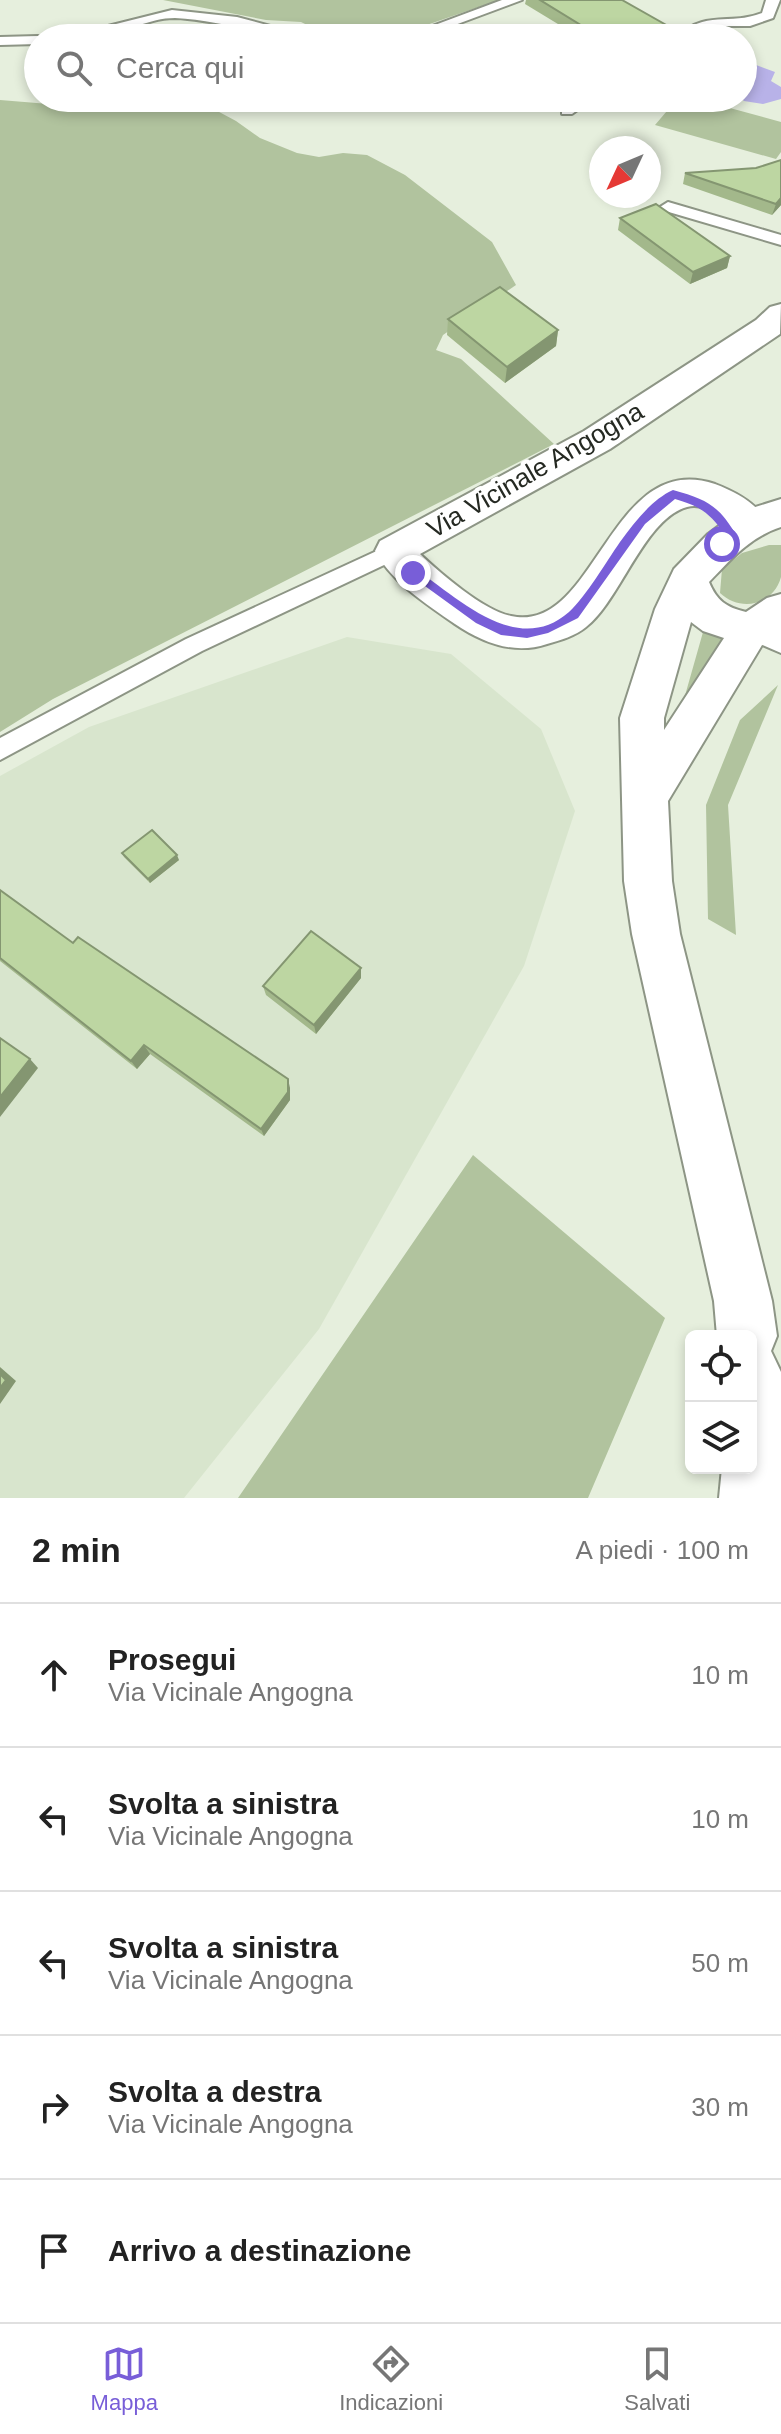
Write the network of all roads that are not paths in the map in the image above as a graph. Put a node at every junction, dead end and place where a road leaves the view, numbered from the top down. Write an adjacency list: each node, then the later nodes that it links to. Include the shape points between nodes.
1 (515, 0): 3 (lane)
2 (773, 0): 8 (lane, via 768,15 757,21)
3 (498, 6): 6 (lane); 7 (lane)
4 (130, 24): 5 (lane, via 172,14)
5 (250, 24)
6 (447, 24)
7 (486, 24)
8 (706, 24)
9 (24, 40): 10 (lane)
10 (0, 41)
11 (668, 207): 12 (lane)
12 (781, 240)
13 (781, 314): 15 (street, Via Vicinale Angogna, via 597,440)
14 (760, 525): 15 (street, Via Vicinale Angogna, via 673,494 641,521 573,615 527,634 506,632 481,620 413,573); 16 (street)
15 (394, 551): 18 (lane, via 86,698)
16 (688, 579): 17 (street, via 698,607 713,618); 19 (street, via 642,718)
17 (768, 625): 19 (street)
18 (0, 750)
19 (645, 798): 20 (street, via 656,934)
20 (746, 1330)
21 (753, 1402): 22 (street)
22 (751, 1498)

